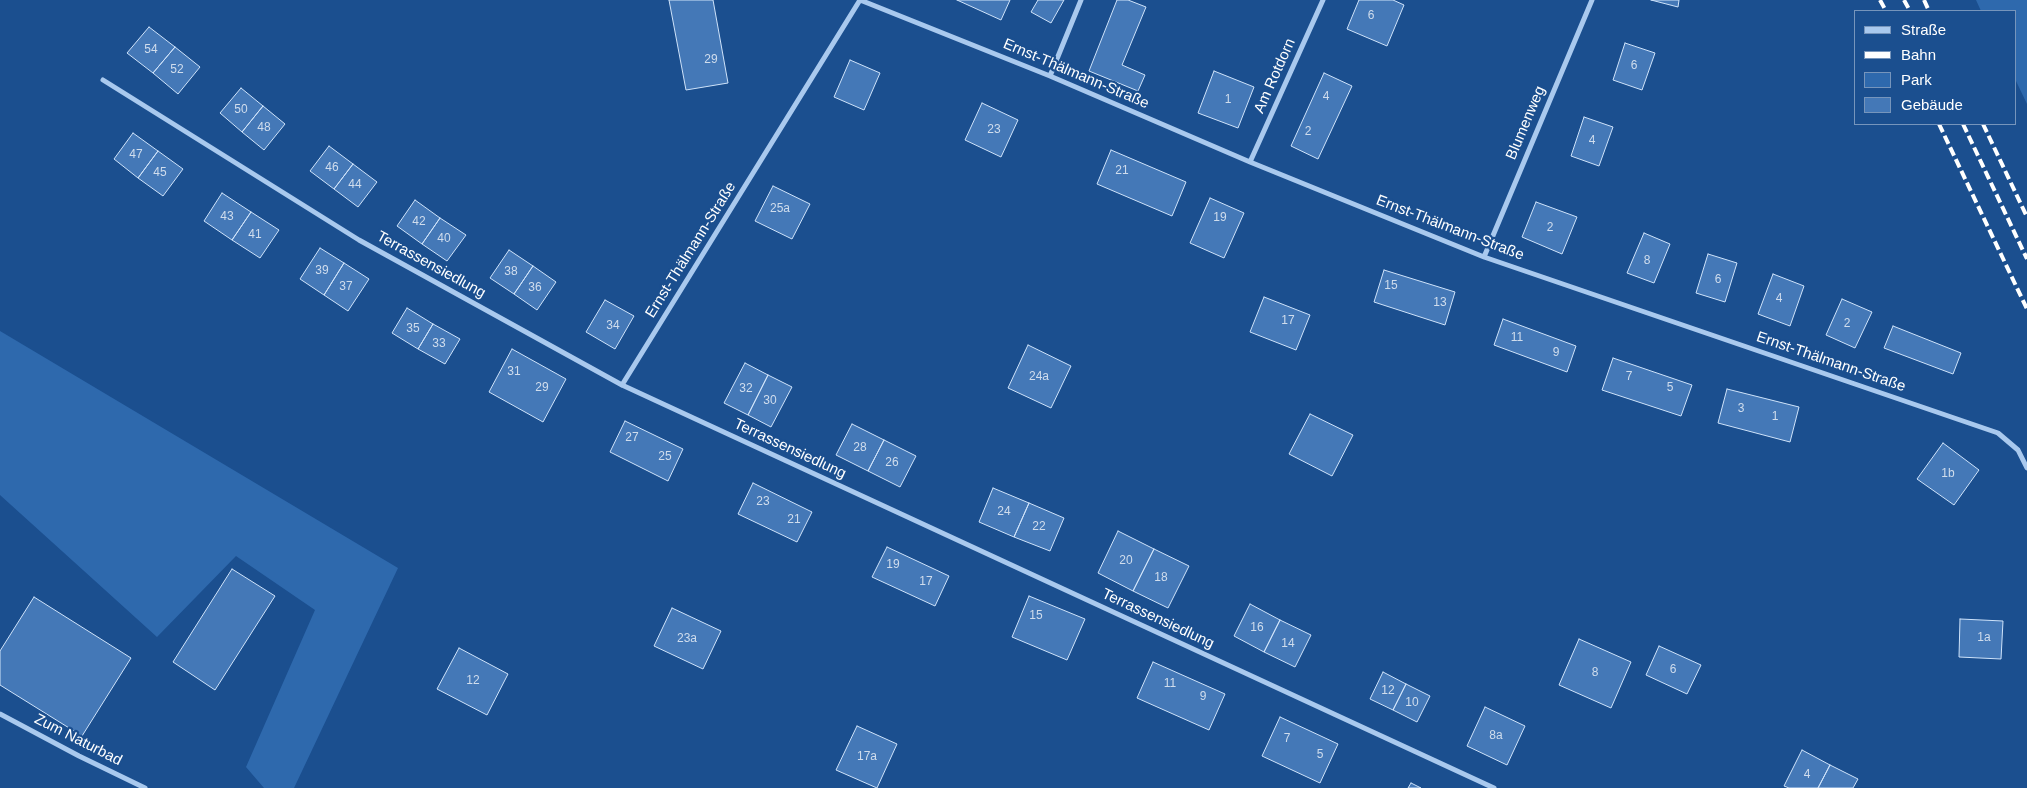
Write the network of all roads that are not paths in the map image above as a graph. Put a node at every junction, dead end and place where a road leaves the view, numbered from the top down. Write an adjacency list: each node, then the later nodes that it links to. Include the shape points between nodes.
1 (860, 0): 5 (street, Ernst-Thälmann-Straße); 9 (street, Ernst-Thälmann-Straße)
2 (1081, 0): 5 (street)
3 (1323, 0): 7 (street, Am Rotdorn)
4 (1592, 0): 8 (street, Blumenweg)
5 (1050, 76): 7 (street, Ernst-Thälmann-Straße)
6 (103, 80): 9 (street, Terrassensiedlung, via 359,240)
7 (1250, 162): 8 (street, Ernst-Thälmann-Straße)
8 (1484, 257): 10 (street, Ernst-Thälmann-Straße, via 1998,433 2018,450)
9 (622, 385): 13 (street, Terrassensiedlung)
10 (2027, 468)
11 (0, 714): 12 (street, Zum Naturbad)
12 (145, 788)
13 (1494, 788)

